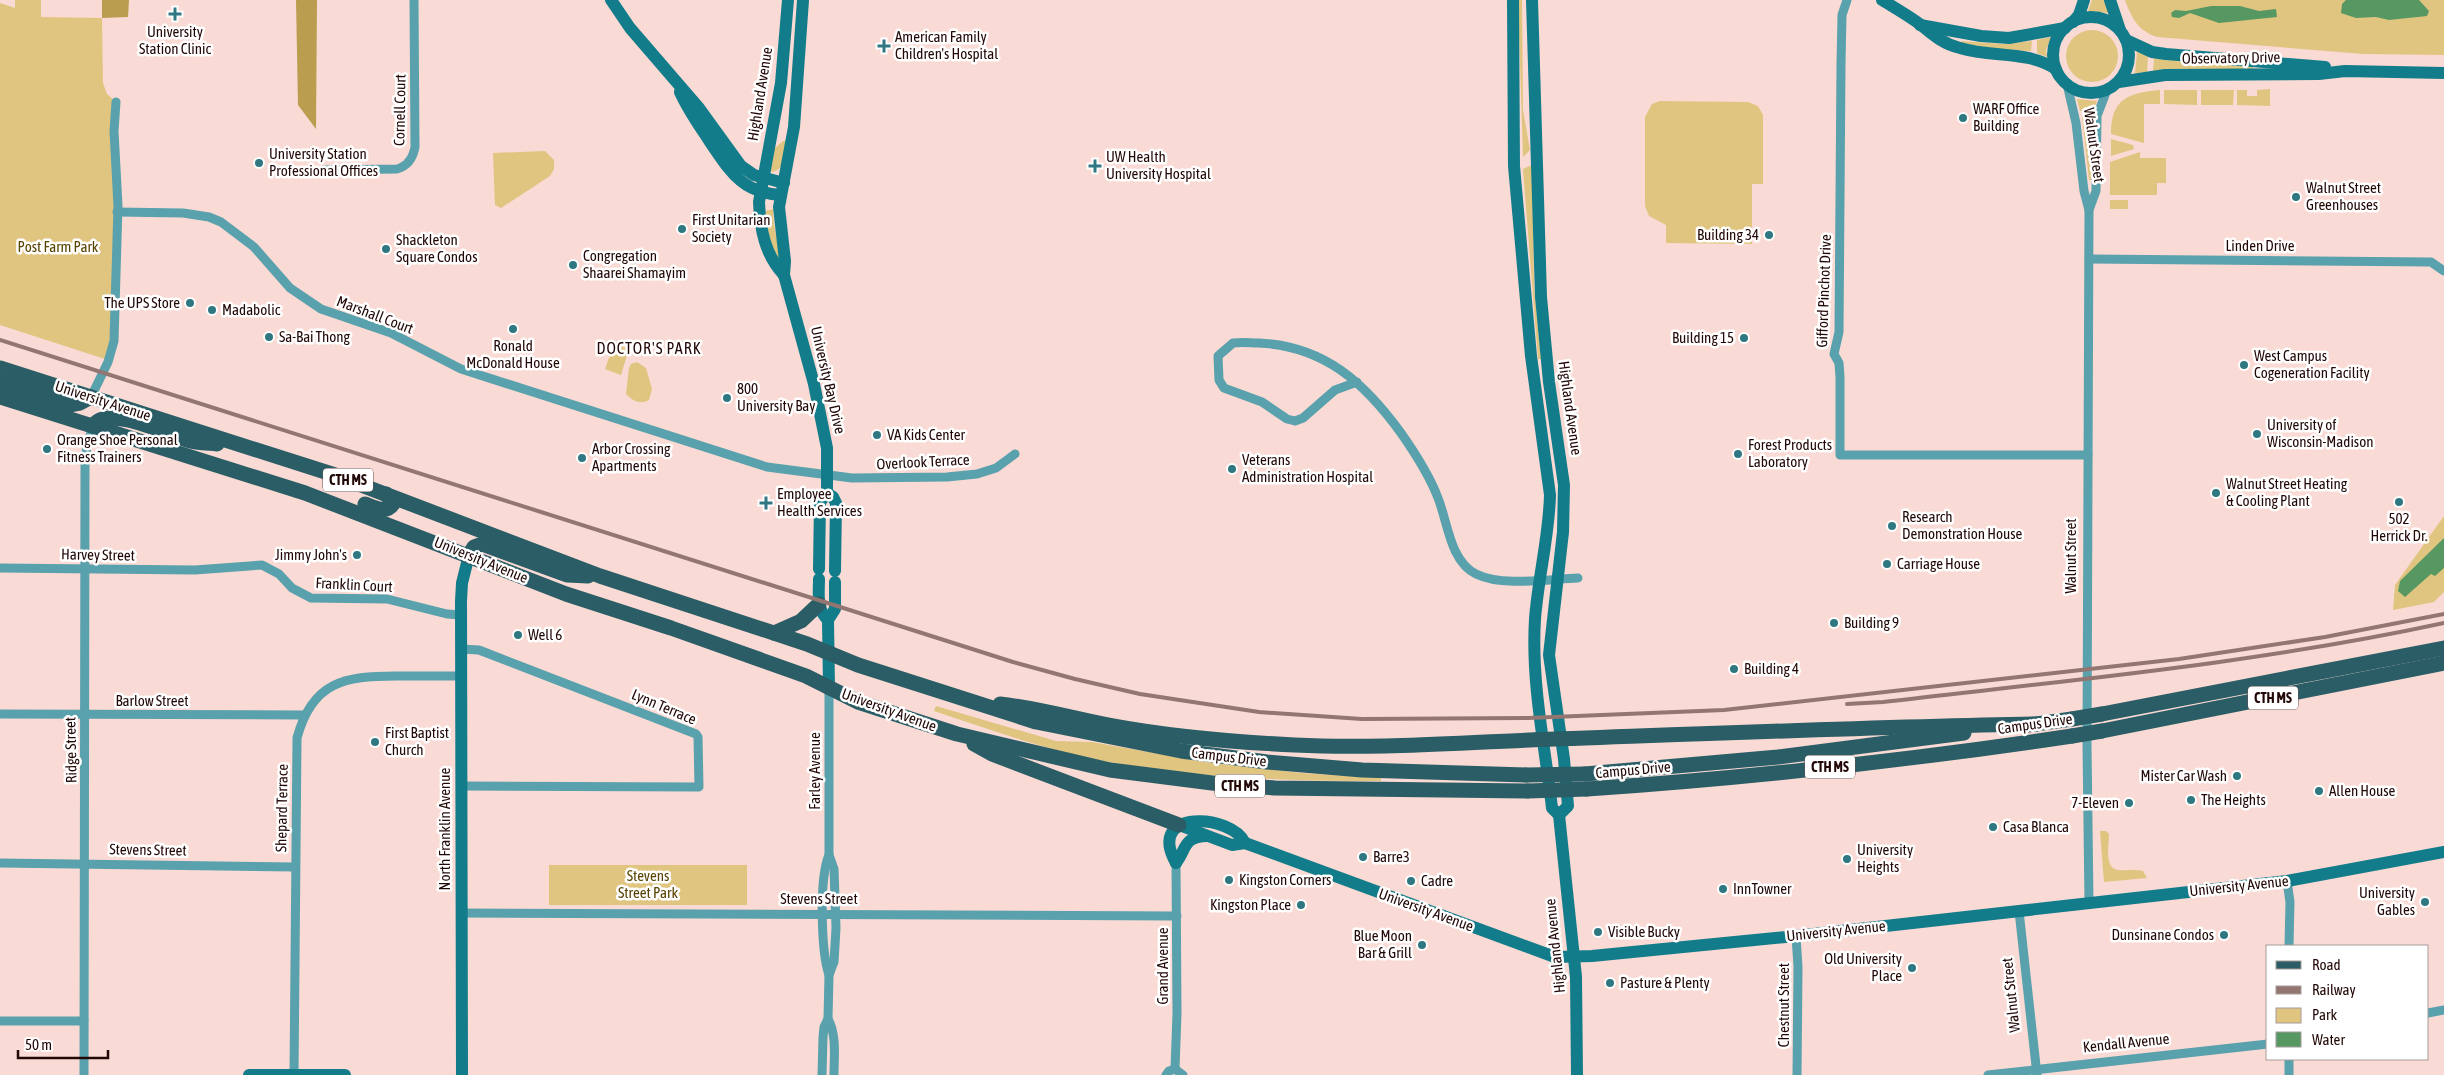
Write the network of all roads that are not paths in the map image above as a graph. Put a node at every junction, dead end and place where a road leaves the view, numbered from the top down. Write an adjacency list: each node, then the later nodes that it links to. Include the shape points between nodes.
1 (414, 0): 22 (street, Cornell Court, via 412,156 407,164 397,169)
2 (611, 0): 17 (street)
3 (788, 0): 23 (street, Highland Avenue, via 781,83)
4 (803, 0): 24 (street, via 794,127)
5 (1513, 0): 51 (street, Highland Avenue, via 1514,166 1531,356 1550,495)
6 (1532, 0): 50 (street, Highland Avenue, via 1541,297 1564,484)
7 (1847, 0): 39 (street, Gifford Pinchot Drive, via 1842,15 1840,314 1834,354 1839,363 1840,377 1840,455)
8 (1882, 0): 11 (street)
9 (2084, 0): 12 (street, via 2079,15)
10 (2110, 0): 13 (street)
11 (1920, 25): 12 (street, via 1963,34 2009,38); 14 (street, via 1934,38 1958,48 2032,57)
12 (2068, 25): 13 (street, via 2084,18 2098,18 2110,22); 14 (street, via 2056,40 2053,54)
13 (2123, 35): 15 (street, Observatory Drive, via 2152,52); 18 (street, via 2129,62)
14 (2056, 69): 19 (street)
15 (2345, 71): 16 (street, Observatory Drive); 18 (street, Observatory Drive, via 2165,76)
16 (2444, 73)
17 (675, 82): 23 (street, via 700,108 746,171); 25 (street, via 687,107 731,172)
18 (2119, 82): 20 (street)
19 (2067, 84): 20 (street, via 2086,92); 26 (street, Walnut Street)
20 (2107, 90): 26 (street, Walnut Street, via 2097,116 2096,191)
21 (116, 102): 27 (street)
22 (324, 170)
23 (762, 178): 24 (street); 25 (street, Highland Avenue)
24 (782, 189): 25 (street); 30 (street, University Bay Drive, via 779,220)
25 (760, 192): 30 (street, University Bay Drive, via 762,233 775,265)
26 (2089, 210): 28 (street, Walnut Street)
27 (117, 212): 35 (street, via 114,341); 40 (street, Marshall Court, via 183,213 221,222 254,248 290,288 311,305 390,333 461,369 767,467)
28 (2089, 259): 29 (street, Linden Drive); 39 (street, Walnut Street)
29 (2439, 265)
30 (784, 275): 40 (street, University Bay Drive, via 814,384 828,448)
31 (0, 368): 35 (main road, University Avenue / CTH MS)
32 (1357, 382): 32 (street, via 1334,364 1279,344 1233,343 1218,356 1219,380 1224,388 1262,402 1287,419 1296,421 1304,418 1336,390); 51 (street, via 1386,412 1426,471 1462,564 1492,579)
33 (0, 383): 35 (main road, via 65,404 80,403)
34 (0, 397): 36 (main road, University Avenue / CTH MS)
35 (91, 397): 37 (main road, University Avenue / CTH MS)
36 (93, 426): 37 (main road, via 99,420 117,417 191,441); 41 (main road, University Avenue / CTH MS); 46 (street, Ridge Street, via 85,463)
37 (241, 445): 43 (main road, University Avenue / CTH MS)
38 (1015, 454): 40 (street, Overlook Terrace, via 996,468 977,474 947,477)
39 (2088, 455): 82 (street, Walnut Street)
40 (828, 476): 42 (street, University Bay Drive)
41 (305, 493): 43 (main road, via 340,497 382,510 393,504); 44 (main road, University Avenue / CTH MS)
42 (827, 493): 52 (street, University Bay Drive, via 820,502); 54 (street, University Bay Drive, via 836,503 835,610)
43 (386, 494): 48 (main road, University Avenue / CTH MS)
44 (469, 555): 48 (main road, via 474,547 482,544 568,575); 53 (street, North Franklin Avenue, via 462,583); 61 (main road, University Avenue / CTH MS, via 566,594 806,676)
45 (0, 568): 46 (street, Harvey Street)
46 (85, 569): 47 (street, Harvey Street); 64 (street, Ridge Street)
47 (195, 570): 53 (street, Franklin Court, via 262,565 311,598 388,599)
48 (600, 576): 55 (main road, University Avenue / CTH MS)
49 (1578, 578): 50 (street)
50 (1557, 579): 51 (street); 69 (street, Highland Avenue, via 1549,655)
51 (1540, 580): 68 (street, Highland Avenue, via 1534,658)
52 (819, 604): 54 (street, University Bay Drive); 55 (main road, via 801,621)
53 (461, 615): 57 (street, North Franklin Avenue)
54 (828, 620): 58 (street, University Bay Drive)
55 (774, 633): 58 (main road, University Avenue / CTH MS)
56 (2444, 648): 66 (main road, Campus Drive / CTH MS, bridge)
57 (461, 649): 60 (street, North Franklin Avenue); 70 (street, Lynn Terrace, via 479,650 696,734 699,787)
58 (828, 653): 61 (street, University Bay Drive); 62 (main road, Campus Drive / CTH MS)
59 (2444, 664): 67 (main road, Campus Drive / CTH MS, bridge, via 2072,736 1728,779 1587,789 1275,788 1220,784 1110,770)
60 (462, 676): 65 (street, Shepard Terrace, via 351,678 322,692); 70 (street, North Franklin Avenue)
61 (829, 688): 67 (main road, University Avenue / CTH MS, via 858,702); 76 (street, Farley Avenue)
62 (968, 701): 66 (main road, Campus Drive / CTH MS, bridge, via 1056,728 1221,756 1362,770 1526,775 1634,771 1778,757); 68 (main road, via 1037,708 1114,726 1177,736 1256,743 1339,747)
63 (0, 714): 64 (street, Barlow Street)
64 (84, 714): 65 (street, Barlow Street); 78 (street, Ridge Street)
65 (304, 715): 80 (street, Shepard Terrace, via 297,738)
66 (2037, 724): 69 (main road)
67 (957, 734): 72 (main road, via 992,754)
68 (1544, 740): 69 (main road); 71 (street, Highland Avenue, via 1552,808)
69 (1562, 740): 71 (street, Highland Avenue, via 1568,806)
70 (462, 786): 84 (street, North Franklin Avenue)
71 (1559, 815): 90 (street, Highland Avenue)
72 (1179, 825): 73 (street); 74 (street, via 1204,821 1237,833); 79 (street, via 1171,836 1171,851)
73 (1210, 836): 74 (street, via 1232,845); 79 (street, via 1187,843)
74 (1245, 843): 90 (street, University Avenue, via 1548,956)
75 (2444, 852): 81 (street, University Avenue)
76 (829, 855): 85 (street, Farley Avenue, via 824,869); 86 (street, Farley Avenue, via 834,869)
77 (0, 862): 78 (street, Stevens Street)
78 (85, 863): 80 (street, Stevens Street); 96 (street, Ridge Street)
79 (1176, 863): 87 (street, Grand Avenue)
80 (295, 867): 101 (street, Shepard Terrace)
81 (2287, 881): 82 (street, University Avenue); 89 (street)
82 (2089, 902): 83 (street, University Avenue)
83 (2019, 910): 88 (street, University Avenue); 100 (street, Walnut Street)
84 (461, 912): 85 (street, Stevens Street); 105 (street, North Franklin Avenue)
85 (823, 913): 86 (street, Stevens Street); 91 (street, Farley Avenue, via 825,962)
86 (835, 913): 87 (street, Stevens Street); 91 (street, Farley Avenue, via 834,962)
87 (1177, 916): 99 (street, Grand Avenue)
88 (1796, 936): 90 (street, University Avenue); 111 (street, Chestnut Street)
89 (2289, 945)
90 (1574, 956): 110 (street, Highland Avenue)
91 (830, 974): 94 (street, Farley Avenue)
92 (2444, 1010): 93 (street)
93 (2429, 1013)
94 (828, 1019): 106 (street, Farley Avenue, via 824,1027); 107 (street, Farley Avenue, via 833,1027)
95 (0, 1021): 96 (street)
96 (84, 1021): 102 (street, Ridge Street)
97 (2266, 1044): 100 (street, Kendall Avenue)
98 (2288, 1060): 113 (street)
99 (1175, 1069): 108 (street); 109 (street)
100 (2036, 1072): 112 (street, Kendall Avenue)
101 (294, 1074): 103 (street); 104 (street)
102 (84, 1075)
103 (249, 1075)
104 (344, 1075)
105 (462, 1075)
106 (822, 1075)
107 (834, 1075)
108 (1166, 1075)
109 (1183, 1075)
110 (1577, 1075)
111 (1797, 1075)
112 (1988, 1075)
113 (2289, 1075)

